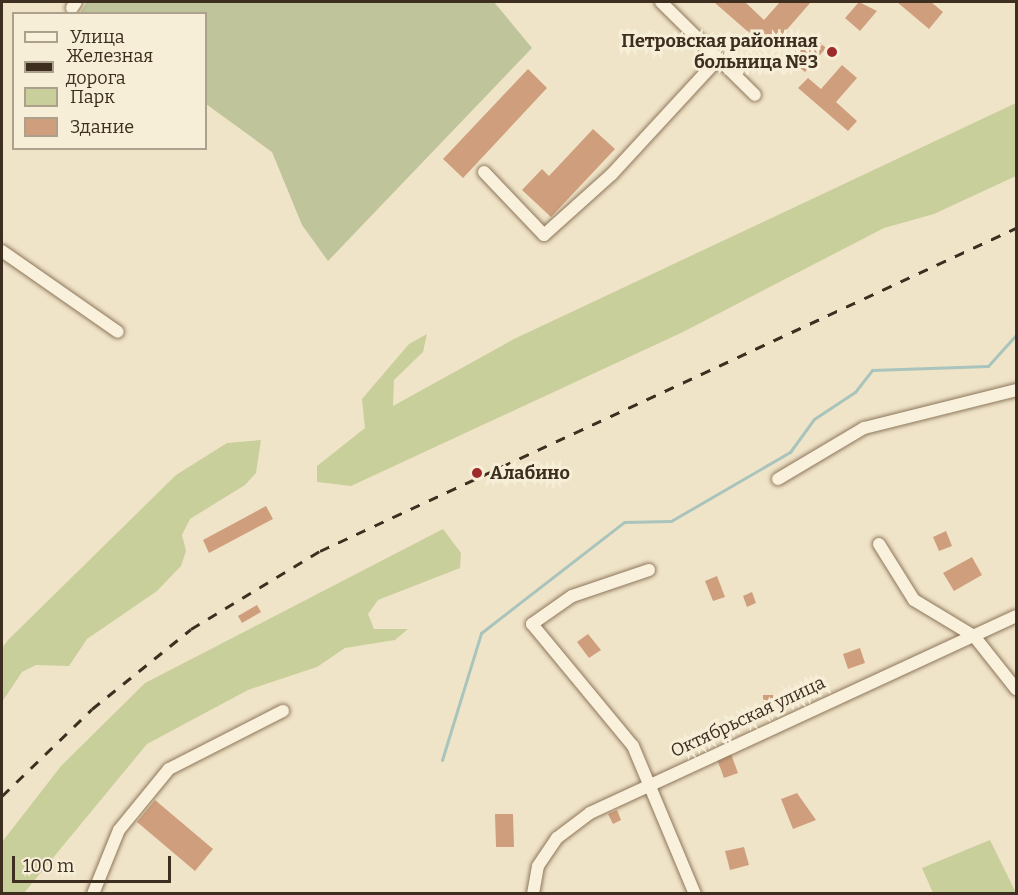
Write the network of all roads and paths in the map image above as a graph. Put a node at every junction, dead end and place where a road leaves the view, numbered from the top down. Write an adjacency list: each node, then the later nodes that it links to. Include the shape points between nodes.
1 (661, 2): 2 (street)
2 (718, 59): 3 (street); 4 (street, via 612,174 544,235)
3 (755, 95)
4 (484, 172)
5 (2, 251): 6 (street)
6 (118, 332)
7 (1017, 390): 8 (street, via 864,428)
8 (778, 480)
9 (879, 544): 12 (street, via 914,600)
10 (649, 570): 15 (street, via 572,596 532,624 633,746)
11 (1017, 616): 12 (street, Октябрьская улица)
12 (974, 636): 13 (street); 15 (street, Октябрьская улица)
13 (1017, 689)
14 (283, 711): 16 (street, via 169,769 119,830)
15 (652, 781): 17 (street, Октябрьская улица, via 590,813 557,838 538,866); 18 (street)
16 (93, 894)
17 (533, 894)
18 (695, 894)

